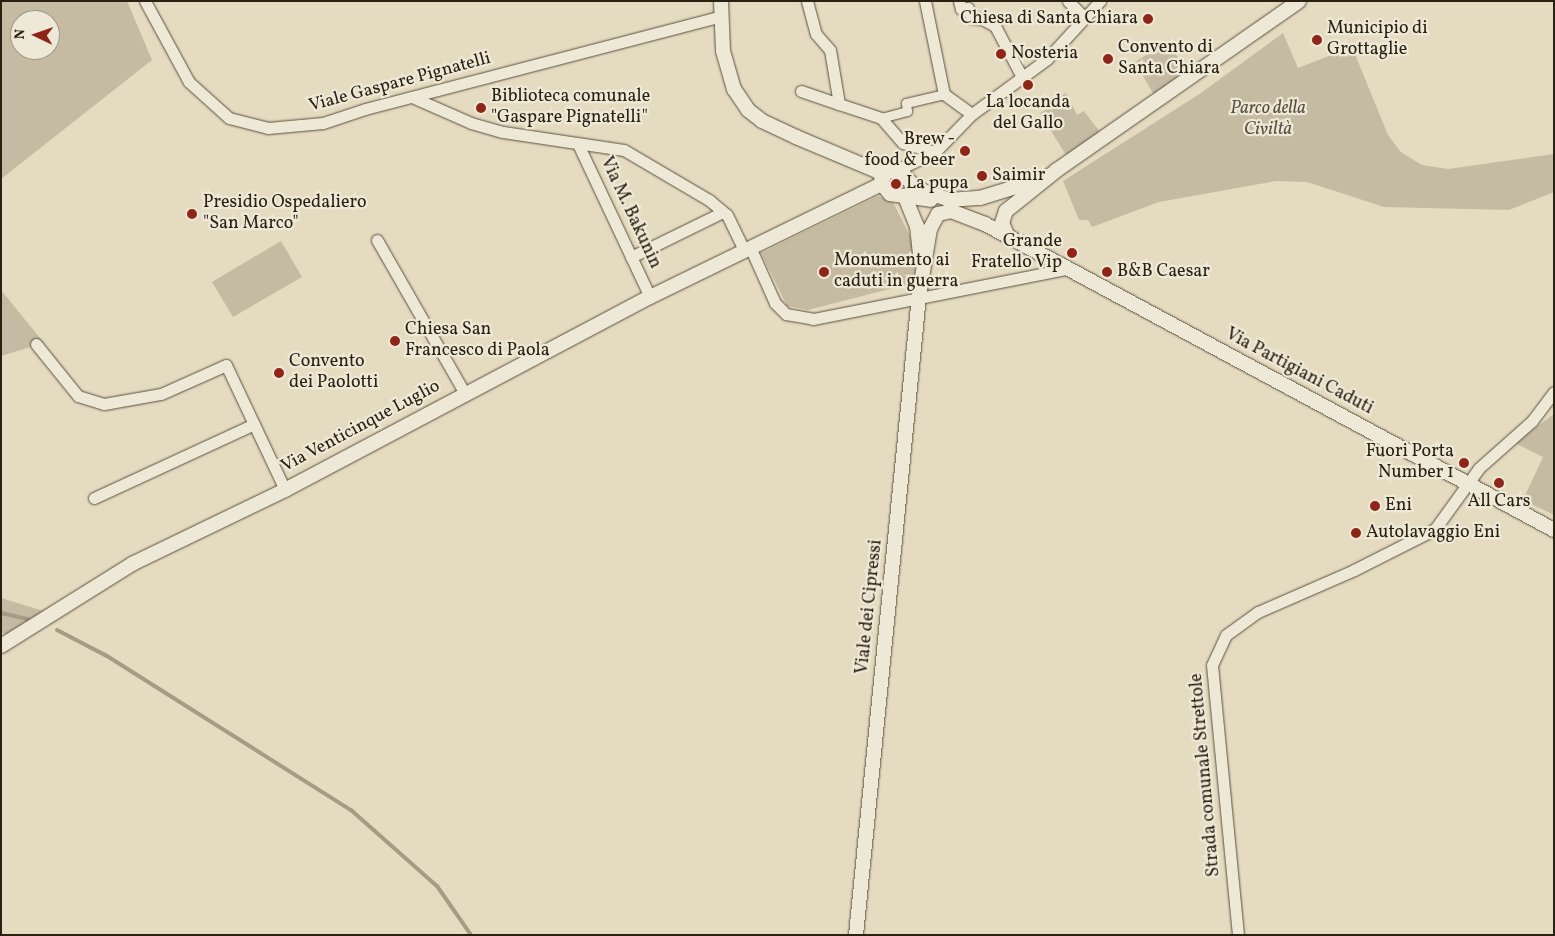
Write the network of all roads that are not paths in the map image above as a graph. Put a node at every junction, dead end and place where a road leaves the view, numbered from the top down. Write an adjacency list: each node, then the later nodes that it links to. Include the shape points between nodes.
1 (145, 1): 14 (street, Viale Gaspare Pignatelli, via 190,82 229,118 245,124 268,128 323,123)
2 (721, 1): 9 (street)
3 (807, 1): 15 (street, via 816,34 830,50)
4 (925, 1): 13 (street)
5 (958, 1): 11 (street, via 960,9 968,8 971,18 982,19 995,26)
6 (1068, 1): 10 (street)
7 (1100, 1): 10 (street)
8 (1299, 1): 21 (street)
9 (721, 16): 14 (street, Viale Gaspare Pignatelli); 20 (street, via 723,51 731,79 748,110 762,121)
10 (1083, 16): 11 (street, via 1061,45)
11 (1022, 77): 16 (street)
12 (801, 91): 15 (street)
13 (944, 94): 16 (street); 17 (street, via 906,103 907,111)
14 (412, 97): 18 (street, via 471,123)
15 (839, 104): 17 (street)
16 (972, 114): 19 (street)
17 (882, 118): 19 (street, via 903,143)
18 (578, 144): 24 (street, via 624,150 652,164); 31 (street, Via M. Bakunin)
19 (935, 152): 20 (street)
20 (884, 176): 22 (street, via 890,194); 23 (street, via 949,200); 30 (street, Via Venticinque Luglio)
21 (1048, 177): 23 (street); 26 (street, via 1006,210)
22 (905, 197): 25 (street, via 932,200); 33 (street, via 917,226)
23 (980, 198): 26 (street, via 997,200)
24 (723, 212): 30 (street); 31 (street)
25 (958, 213): 27 (street, Via Partigiani Caduti); 33 (street, via 944,211 933,218)
26 (1002, 218): 27 (street, via 998,223); 28 (street, via 1004,232)
27 (984, 224): 28 (street, Via Partigiani Caduti)
28 (1008, 236): 32 (street, Via Partigiani Caduti)
29 (378, 240): 37 (street)
30 (747, 248): 34 (street, via 775,303 786,314 796,318 826,317); 35 (street, Via Venticinque Luglio)
31 (631, 257): 35 (street, Via M. Bakunin)
32 (1066, 269): 34 (street); 40 (street, Via Partigiani Caduti)
33 (922, 282): 34 (street, Viale dei Cipressi)
34 (919, 296): 45 (street, Viale dei Cipressi)
35 (650, 297): 37 (street, Via Venticinque Luglio)
36 (36, 344): 39 (street, via 78,396 104,404 161,394 226,366)
37 (464, 392): 41 (street, Via Venticinque Luglio)
38 (1554, 392): 40 (street, Strada comunale Strettole, via 1532,421 1491,454)
39 (254, 424): 41 (street); 42 (street)
40 (1469, 484): 43 (street, Via Partigiani Caduti); 46 (street, Strada comunale Strettole, via 1435,529 1354,570 1258,612 1226,635 1212,665)
41 (285, 490): 44 (street, Via Venticinque Luglio, via 132,564)
42 (94, 498)
43 (1554, 530)
44 (1, 646)
45 (856, 935)
46 (1238, 935)

